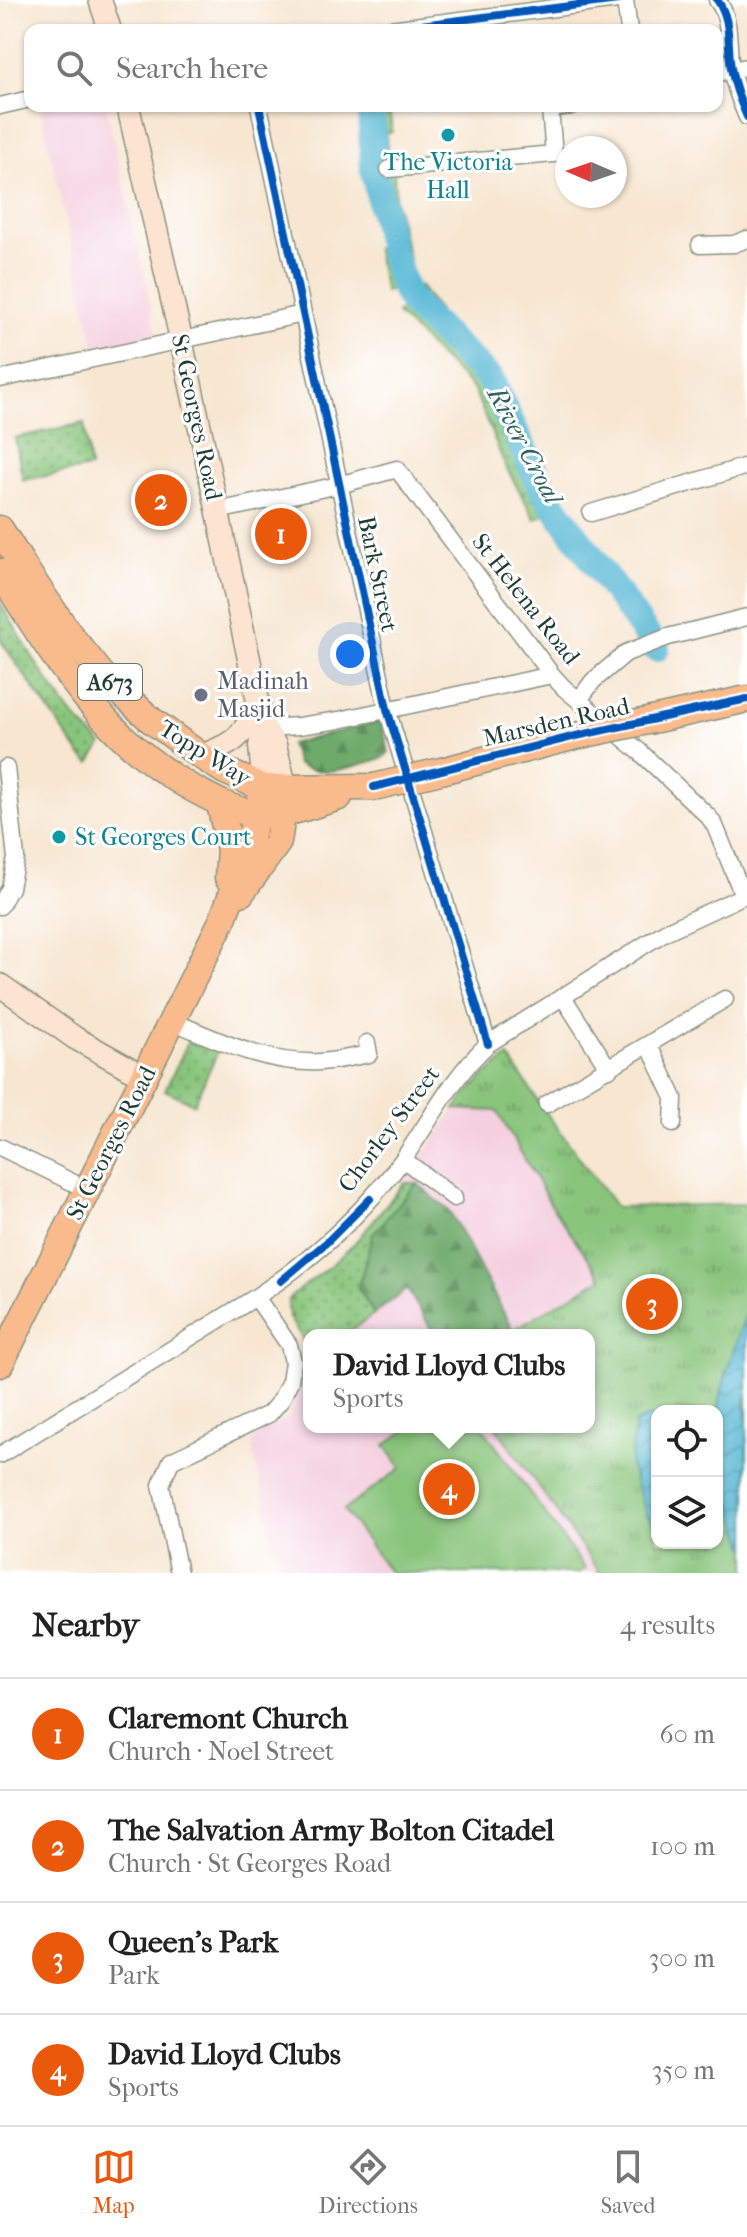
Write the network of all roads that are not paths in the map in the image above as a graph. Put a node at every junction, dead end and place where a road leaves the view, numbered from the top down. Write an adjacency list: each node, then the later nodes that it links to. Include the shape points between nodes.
1 (100, 0): 5 (main road)
2 (618, 0): 6 (street)
3 (625, 0): 7 (street)
4 (720, 2): 8 (street)
5 (108, 24)
6 (429, 24)
7 (628, 24)
8 (732, 70): 14 (street)
9 (24, 100): 10 (street)
10 (0, 106)
11 (129, 112): 19 (main road, St Georges Road)
12 (260, 112): 18 (street, Bark Street)
13 (550, 112): 15 (street, via 554,154)
14 (747, 117)
15 (389, 169)
16 (747, 239): 17 (street)
17 (700, 245)
18 (303, 314): 19 (street); 22 (street, Bark Street)
19 (181, 339): 20 (street); 23 (main road, St Georges Road)
20 (0, 379)
21 (747, 466): 24 (street)
22 (339, 485): 23 (street); 28 (street, St Helena Road, via 397,469); 31 (street, Bark Street)
23 (217, 511): 32 (main road, St Georges Road)
24 (591, 513)
25 (0, 529): 33 (main road, Topp Way / A673, via 103,676)
26 (0, 572): 37 (main road, Topp Way / A673, via 80,693 121,738)
27 (747, 617): 30 (street, via 626,653)
28 (552, 675): 30 (street, St Helena Road); 31 (street)
29 (747, 699): 35 (main road, Marsden Road, bridge)
30 (579, 700): 39 (street, St Helena Road, via 709,817)
31 (387, 709): 32 (street, via 299,726); 47 (street, Bark Street)
32 (261, 717): 33 (main road, via 228,746); 36 (main road, St Georges Road, via 260,746)
33 (201, 756): 36 (main road, Topp Way / A673)
34 (6, 768): 40 (street, via 16,858)
35 (374, 787): 36 (main road, Marsden Road); 38 (main road)
36 (273, 801): 37 (main road, Topp Way / A673); 38 (main road, St Georges Road); 41 (main road, St Georges Road)
37 (220, 804): 41 (main road, via 230,849)
38 (278, 842): 41 (main road, St Georges Road)
39 (741, 893): 43 (street, Chorley Street, via 665,932)
40 (0, 906)
41 (222, 921): 45 (main road, St Georges Road)
42 (0, 985): 50 (main road, via 75,1038)
43 (563, 997): 47 (street, Chorley Street); 49 (street)
44 (725, 999): 48 (street)
45 (172, 1021): 46 (street, via 228,1045 295,1061 369,1054); 50 (main road, St Georges Road)
46 (367, 1043)
47 (488, 1044): 54 (street, Chorley Street, via 465,1067)
48 (649, 1045): 49 (street); 52 (street, via 674,1098)
49 (609, 1069): 51 (street)
50 (145, 1077): 55 (main road, St Georges Road)
51 (547, 1104)
52 (673, 1124)
53 (0, 1147): 55 (street)
54 (403, 1159): 56 (street); 57 (street, Chorley Street, via 327,1242)
55 (88, 1190): 58 (main road, St Georges Road)
56 (454, 1198)
57 (256, 1297): 59 (street, Chorley Street); 60 (street, via 289,1345 290,1381 269,1414 171,1461 161,1485)
58 (0, 1364)
59 (3, 1450)
60 (179, 1573)

